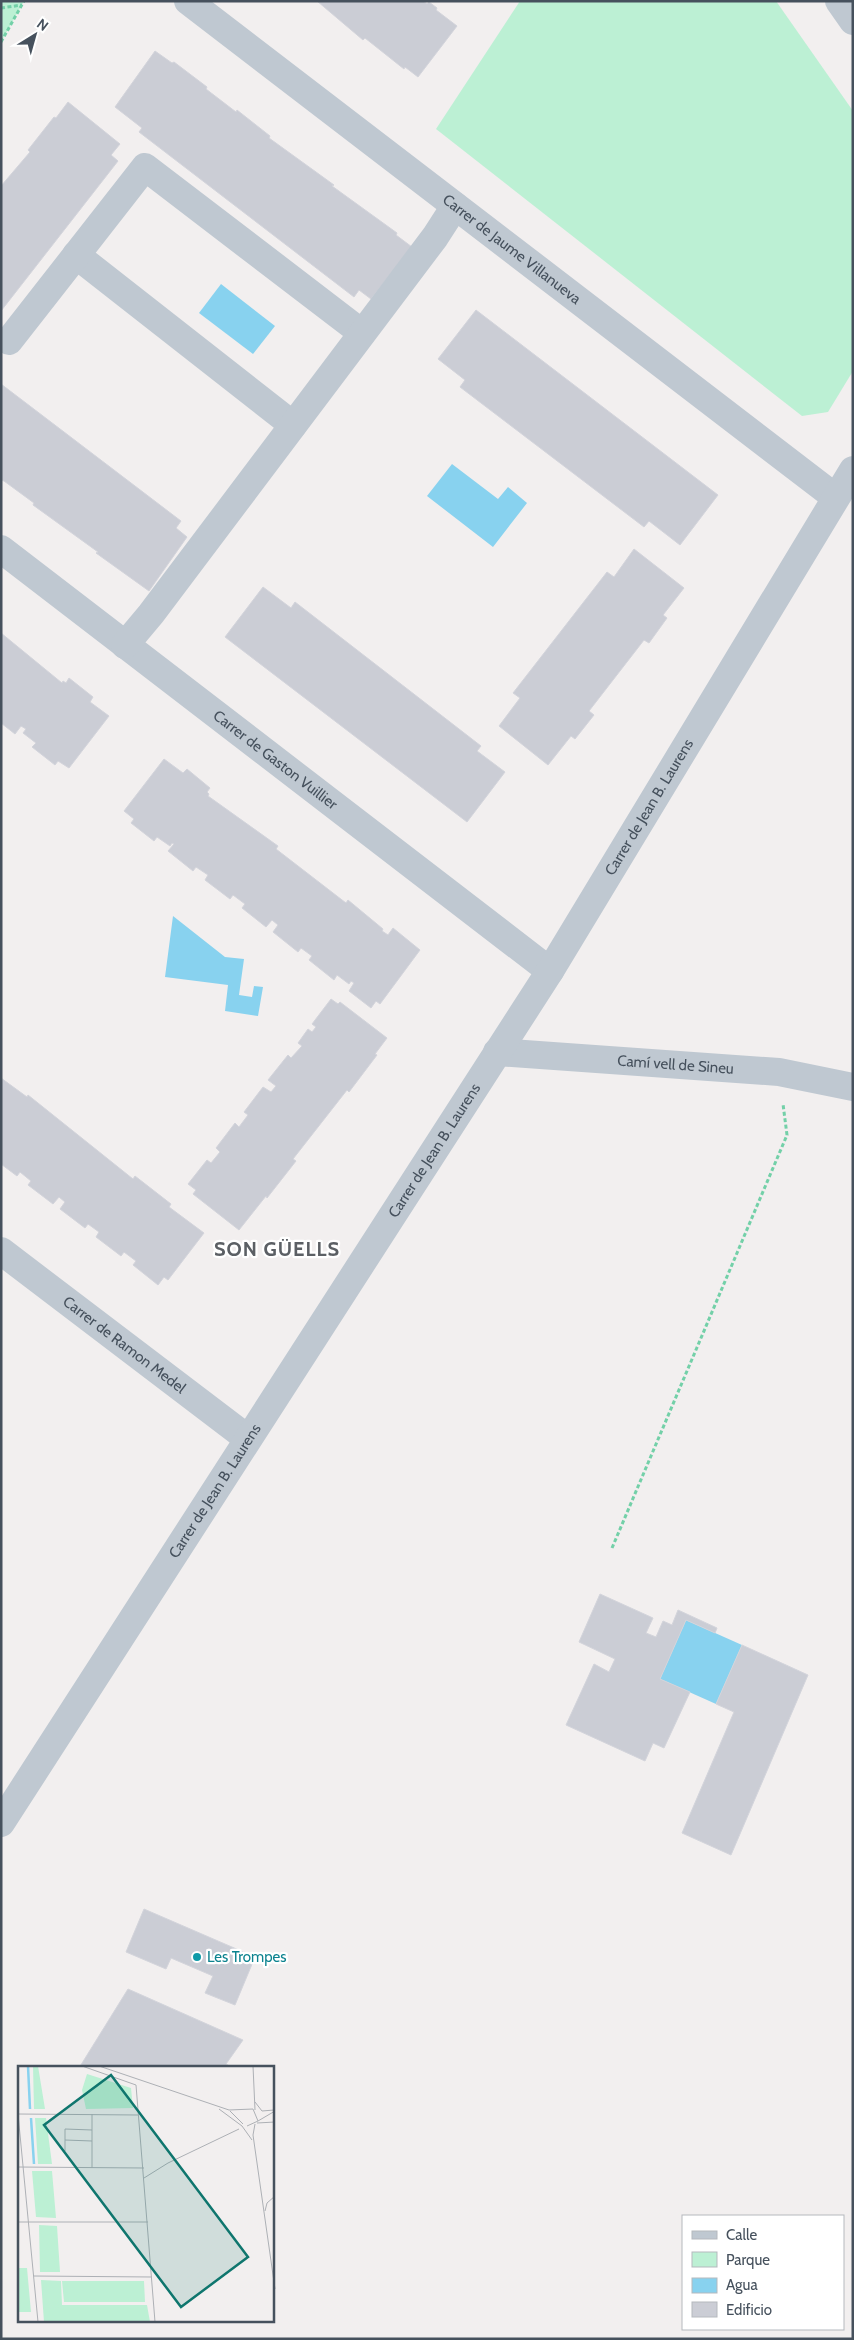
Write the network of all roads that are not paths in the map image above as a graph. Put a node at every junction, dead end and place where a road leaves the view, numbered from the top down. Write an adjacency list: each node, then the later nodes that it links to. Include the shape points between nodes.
1 (188, 1): 4 (street, Carrer de Jaume Villanueva)
2 (839, 1): 3 (street)
3 (853, 22)
4 (455, 206): 6 (street); 10 (street, Carrer de Jaume Villanueva)
5 (76, 255): 6 (street, via 145,167); 7 (street); 8 (street)
6 (362, 333): 8 (street)
7 (9, 341)
8 (293, 425): 12 (street)
9 (853, 470): 10 (street, Carrer de Jean B. Laurens)
10 (835, 497): 13 (street, Carrer de Jean B. Laurens)
11 (1, 549): 12 (street, Carrer de Gaston Vuillier)
12 (125, 644): 13 (street, Carrer de Gaston Vuillier)
13 (550, 972): 14 (street, Carrer de Jean B. Laurens)
14 (497, 1052): 15 (street, Camí vell de Sineu, via 779,1072); 17 (street, Carrer de Jean B. Laurens)
15 (853, 1087)
16 (1, 1251): 17 (street, Carrer de Ramon Medel)
17 (247, 1438): 18 (street, Carrer de Jean B. Laurens)
18 (1, 1823)

